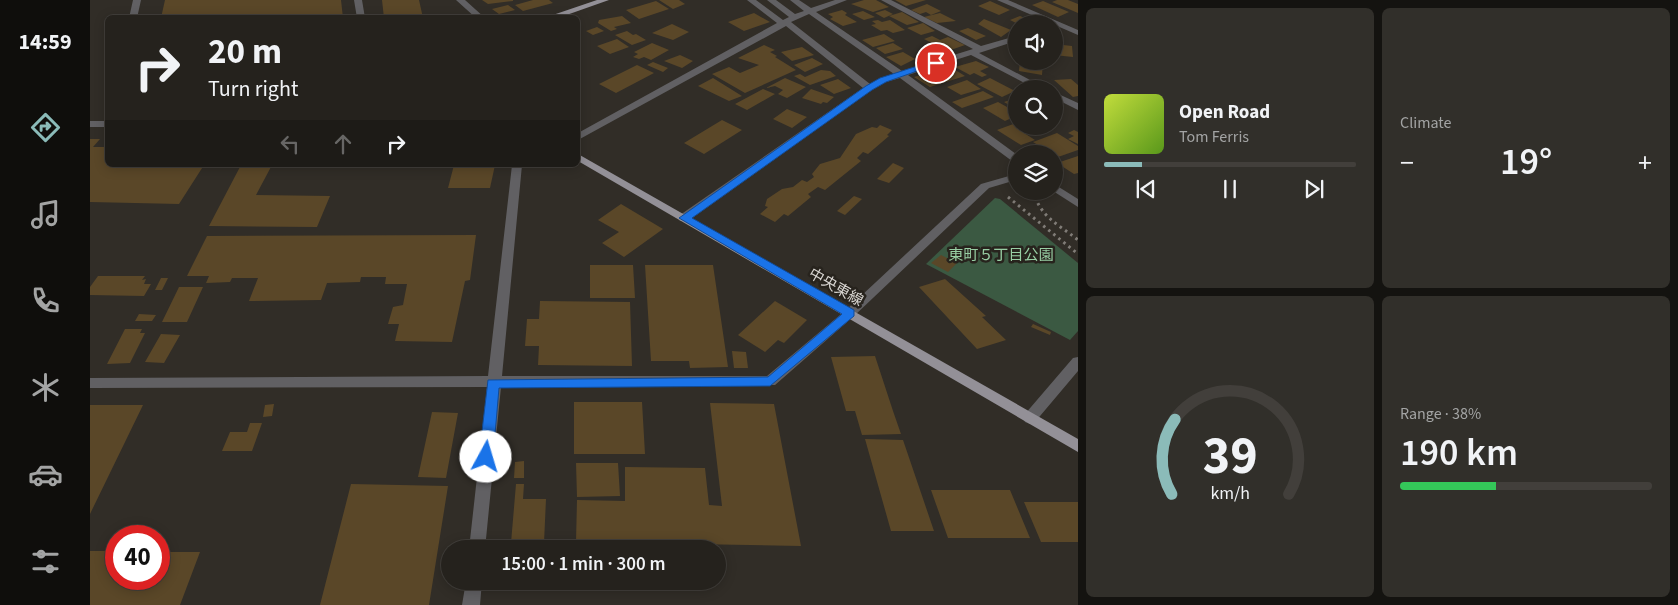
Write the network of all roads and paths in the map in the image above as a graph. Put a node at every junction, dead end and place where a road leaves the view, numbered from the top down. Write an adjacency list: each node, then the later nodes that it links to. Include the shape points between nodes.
1 (137, 0): 12 (street)
2 (358, 0): 13 (street)
3 (460, 0): 14 (street)
4 (605, 0): 15 (main road)
5 (750, 0): 17 (street)
6 (771, 0): 17 (street)
7 (794, 0): 11 (street)
8 (843, 0): 11 (street)
9 (885, 0): 21 (street)
10 (1001, 0): 16 (street)
11 (809, 11): 17 (street); 22 (street)
12 (134, 15)
13 (360, 15)
14 (478, 15)
15 (558, 15)
16 (1033, 15)
17 (788, 19): 24 (street); 29 (street)
18 (1063, 28): 19 (street)
19 (1077, 33)
20 (1008, 40): 21 (street)
21 (976, 50): 22 (street); 23 (street)
22 (901, 74): 24 (street); 30 (street)
23 (1028, 80)
24 (869, 88): 38 (street)
25 (1063, 99): 26 (street)
26 (1078, 107)
27 (90, 124): 28 (street)
28 (105, 124)
29 (580, 136)
30 (1008, 153)
31 (580, 158): 38 (main road, 中央東線)
32 (516, 167): 44 (street)
33 (1008, 179): 34 (street)
34 (992, 184): 40 (path); 41 (street, via 985,186)
35 (1063, 193): 37 (street)
36 (1036, 200): 39 (path, via 1043,213)
37 (1078, 204)
38 (684, 218): 41 (main road, 中央東線)
39 (1078, 240)
40 (1078, 254)
41 (850, 313): 44 (street, via 770,381); 45 (main road, 中央東線)
42 (1078, 362): 45 (street)
43 (90, 383): 44 (street)
44 (493, 383): 47 (street)
45 (1030, 418): 46 (main road, 中央東線)
46 (1078, 446)
47 (478, 540)
48 (473, 590): 49 (street)
49 (472, 605)

